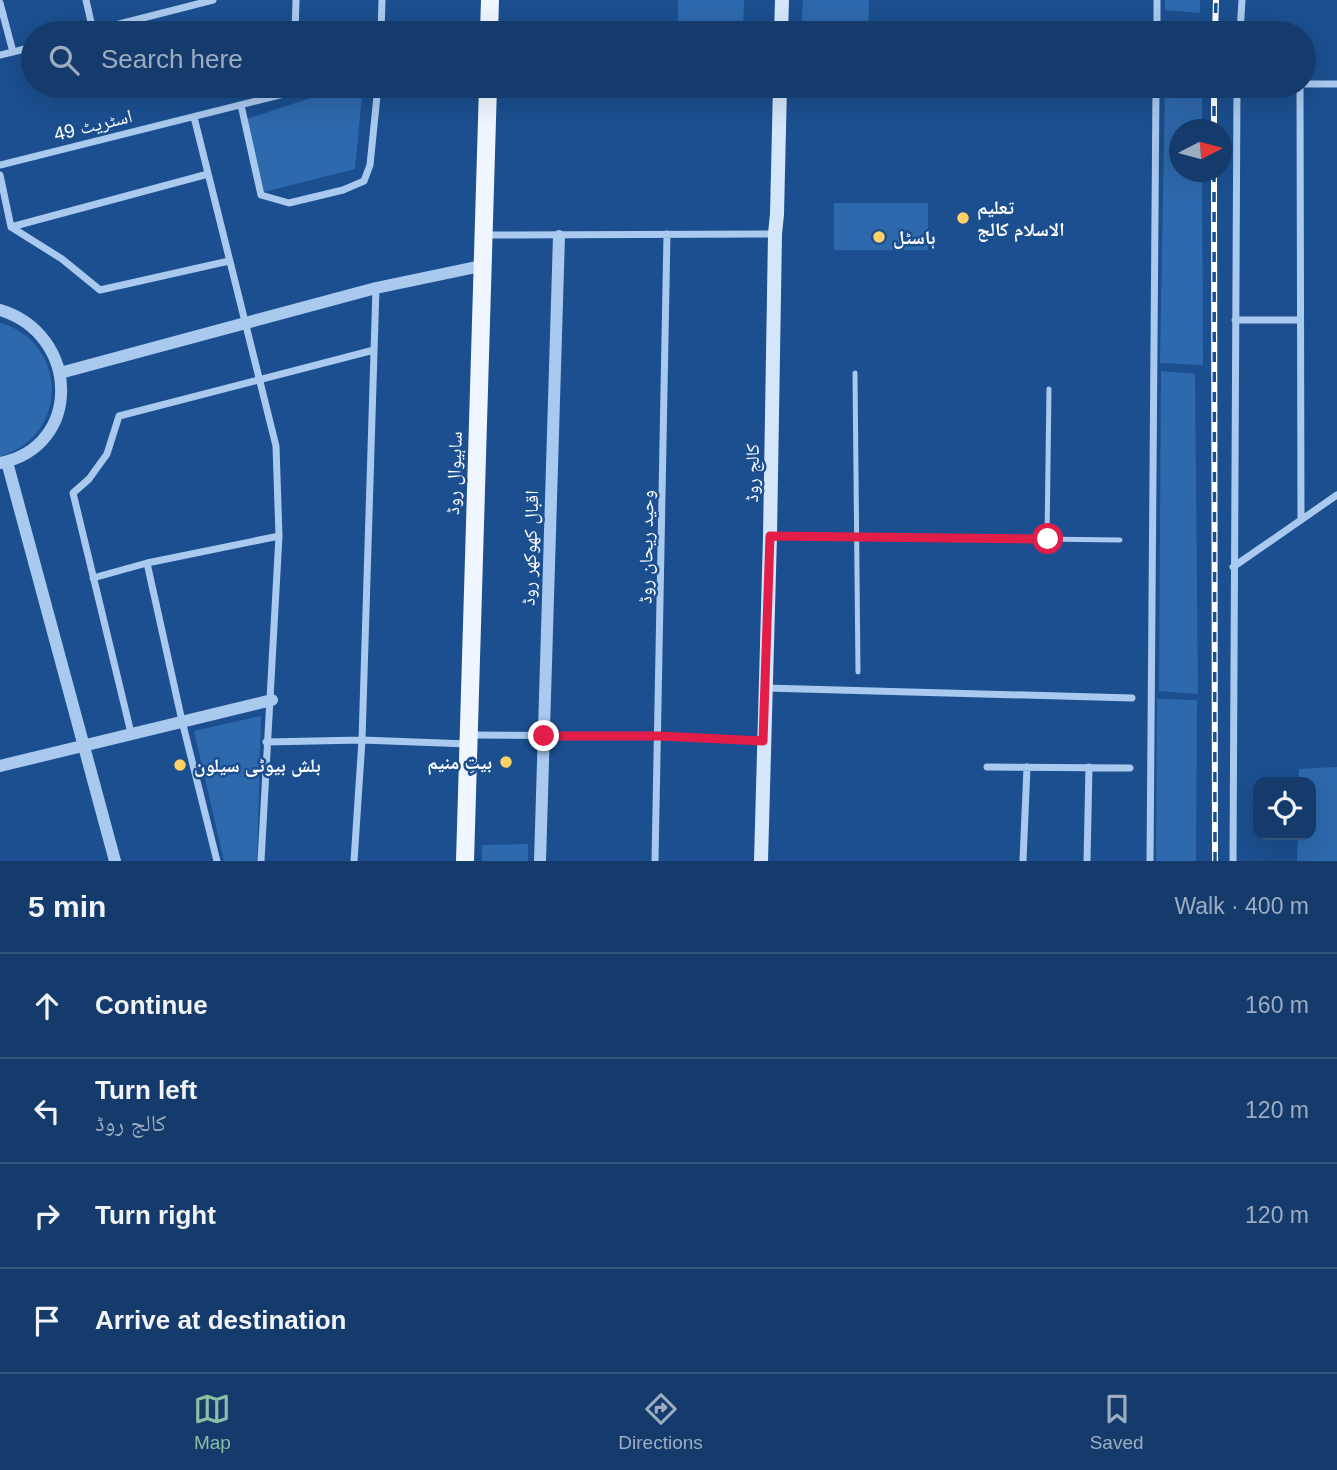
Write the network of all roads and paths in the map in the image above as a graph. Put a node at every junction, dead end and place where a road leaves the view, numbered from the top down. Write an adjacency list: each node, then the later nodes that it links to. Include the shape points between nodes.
1 (86, 0): 10 (street)
2 (213, 0): 11 (street)
3 (296, 0): 12 (street)
4 (382, 0): 13 (street)
5 (490, 0): 14 (main road)
6 (782, 0): 15 (main road)
7 (1157, 0): 16 (street)
8 (1242, 0): 17 (street)
9 (0, 3): 19 (street)
10 (91, 21)
11 (132, 21)
12 (295, 21)
13 (381, 21)
14 (489, 21)
15 (781, 21)
16 (1157, 21)
17 (1241, 21)
18 (21, 50): 19 (street)
19 (13, 52): 20 (street)
20 (0, 55)
21 (1337, 84): 22 (street)
22 (1316, 85)
23 (264, 98): 30 (street, اسٹریٹ 49)
24 (377, 98): 30 (street, via 364,181 289,203 261,195)
25 (488, 98): 38 (main road, ساہیوال روڈ)
26 (780, 98): 37 (main road, کالج روڈ)
27 (1156, 98): 91 (street)
28 (1237, 98): 44 (street)
29 (1302, 98): 45 (street)
30 (241, 105): 31 (street, اسٹریٹ 49)
31 (194, 117): 32 (street, اسٹریٹ 49); 33 (street)
32 (0, 165)
33 (208, 174): 35 (street); 40 (street)
34 (0, 175): 35 (street)
35 (11, 227): 40 (street, via 100,290)
36 (667, 234): 37 (street); 39 (street); 70 (street, وحید ریحان روڈ)
37 (775, 234): 56 (main road, کالج روڈ)
38 (483, 235): 39 (street); 41 (main road, ساہیوال روڈ)
39 (559, 236): 69 (street, اقبال کھوکھر روڈ)
40 (229, 261): 46 (street)
41 (481, 266): 42 (street); 72 (main road, ساہیوال روڈ)
42 (376, 288): 46 (street); 47 (street)
43 (0, 310): 48 (street, via 18,316 40,333)
44 (1235, 320): 45 (street); 61 (street)
45 (1300, 320): 54 (street)
46 (245, 324): 48 (street); 50 (street)
47 (374, 351): 50 (street); 71 (street)
48 (60, 373): 52 (street, via 61,397 50,428 30,450)
49 (855, 373): 57 (lane)
50 (260, 380): 55 (street, via 275,446); 62 (street, via 119,416 107,454 73,493)
51 (1049, 389): 58 (lane)
52 (3, 463): 75 (street)
53 (1337, 495): 54 (street)
54 (1301, 519): 61 (street)
55 (279, 536): 60 (street); 66 (street)
56 (770, 536): 57 (lane); 64 (main road, کالج روڈ)
57 (856, 537): 58 (lane); 63 (lane)
58 (1048, 539): 59 (lane)
59 (1120, 540)
60 (147, 563): 62 (street); 67 (street)
61 (1233, 567): 92 (street)
62 (93, 578): 68 (street)
63 (858, 672)
64 (766, 688): 65 (street); 73 (main road, کالج روڈ)
65 (1132, 698)
66 (272, 700): 67 (street); 74 (street)
67 (182, 721): 68 (street); 82 (street)
68 (131, 733): 75 (street)
69 (544, 736): 70 (street); 72 (street); 86 (street, اقبال کھوکھر روڈ)
70 (659, 736): 73 (street); 87 (street, وحید ریحان روڈ)
71 (362, 740): 72 (street); 74 (street); 84 (street)
72 (468, 740): 85 (main road, ساہیوال روڈ)
73 (763, 741): 88 (main road, کالج روڈ)
74 (266, 742): 83 (street)
75 (85, 744): 76 (street); 81 (street)
76 (0, 766)
77 (987, 766): 78 (street)
78 (1027, 767): 79 (street); 89 (street)
79 (1088, 767): 80 (street); 90 (street)
80 (1130, 768)
81 (115, 861)
82 (217, 861)
83 (261, 861)
84 (354, 861)
85 (465, 861)
86 (540, 861)
87 (656, 861)
88 (761, 861)
89 (1023, 861)
90 (1087, 861)
91 (1150, 861)
92 (1233, 861)

